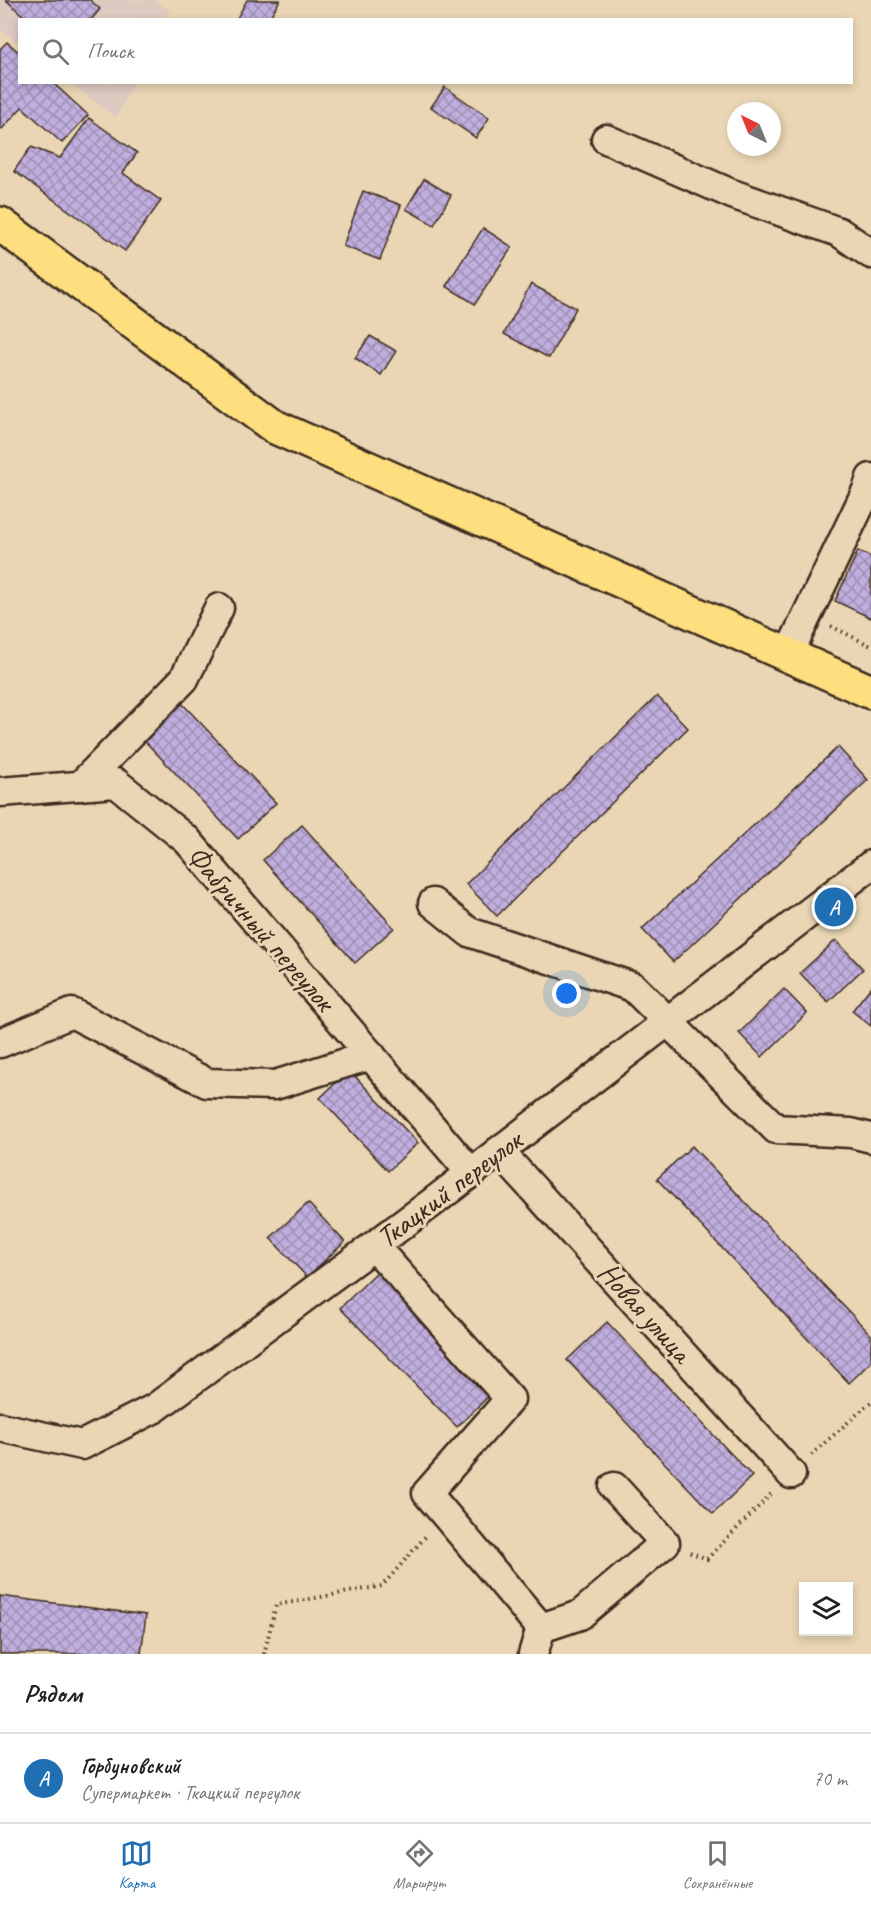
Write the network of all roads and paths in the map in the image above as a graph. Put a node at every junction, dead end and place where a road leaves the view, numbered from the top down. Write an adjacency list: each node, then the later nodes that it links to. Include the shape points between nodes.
1 (606, 139): 3 (street, via 732,194 839,232)
2 (0, 224): 8 (main road, via 275,427)
3 (871, 254)
4 (871, 478): 6 (street)
5 (219, 608): 10 (street, via 184,679)
6 (808, 615): 7 (path); 8 (street)
7 (871, 646)
8 (788, 655): 9 (main road)
9 (871, 692)
10 (80, 786): 11 (street, Фабричный переулок); 16 (street, Фабричный переулок, via 116,783 187,840)
11 (0, 792)
12 (871, 865): 14 (street, Ткацкий переулок)
13 (433, 903): 14 (street, via 469,932 633,987)
14 (668, 1021): 17 (street, via 776,1129 851,1133); 18 (street, Ткацкий переулок)
15 (0, 1043): 16 (street, via 72,1013 207,1083 264,1085)
16 (370, 1055): 19 (street, Фабричный переулок)
17 (871, 1138)
18 (499, 1151): 19 (street, Ткацкий переулок); 22 (street, Новая улица)
19 (471, 1173): 20 (street, Ткацкий переулок)
20 (374, 1246): 21 (street, Ткацкий переулок, via 155,1408 82,1445); 24 (street, via 510,1400 427,1493)
21 (0, 1427)
22 (791, 1474)
23 (614, 1487): 25 (street, via 665,1544 580,1615)
24 (445, 1515): 25 (street); 26 (path, via 382,1586 276,1605)
25 (537, 1641)
26 (264, 1654)

